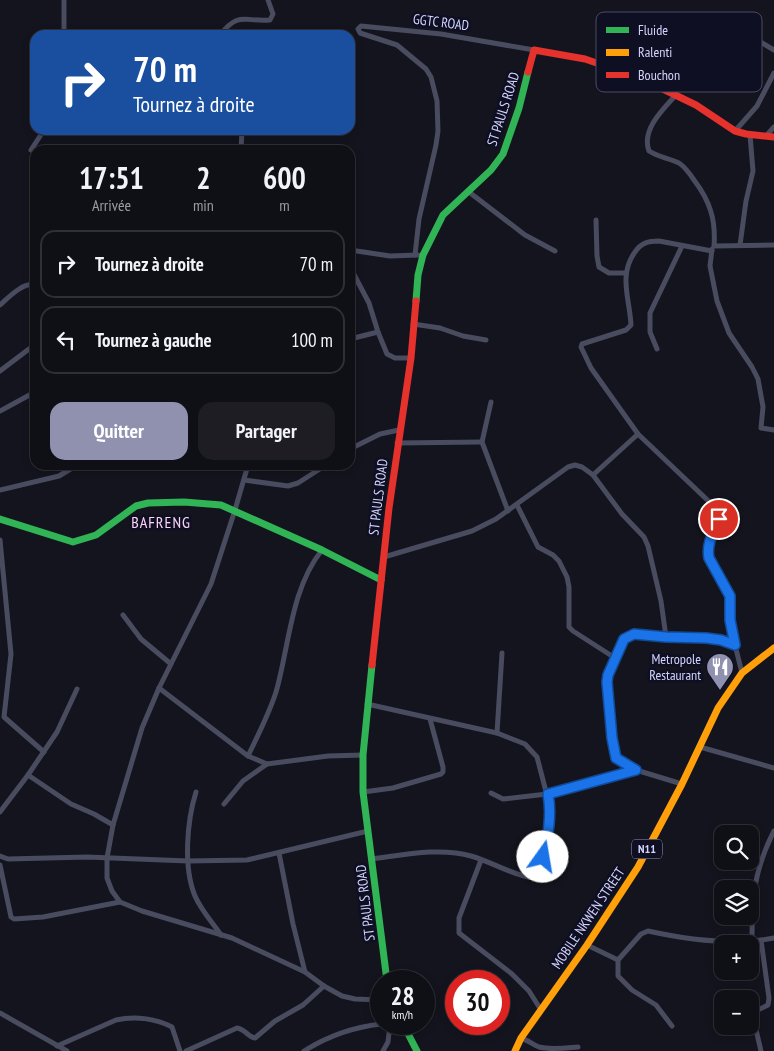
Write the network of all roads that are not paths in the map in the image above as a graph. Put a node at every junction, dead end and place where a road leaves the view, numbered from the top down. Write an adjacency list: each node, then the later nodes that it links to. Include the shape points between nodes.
1 (64, 0): 3 (street)
2 (268, 0): 4 (street, via 273,14 270,20 237,19)
3 (64, 30)
4 (224, 30)
5 (762, 43): 7 (street)
6 (534, 50): 8 (main road, GGTC ROAD); 17 (main road, ST PAULS ROAD, via 503,154); 25 (street, GGTC ROAD, via 441,34 361,26 358,29 365,36 397,45 431,77 437,101 437,138 420,218)
7 (774, 50)
8 (596, 63)
9 (774, 73): 13 (street, via 757,106)
10 (668, 92): 11 (main road, GGTC ROAD)
11 (676, 96): 13 (main road, GGTC ROAD); 22 (street, via 654,121 648,148 652,153 679,163 704,193 714,217)
12 (774, 127): 15 (street)
13 (735, 131): 14 (main road, GGTC ROAD)
14 (750, 135): 15 (main road, GGTC ROAD); 19 (street, via 754,164)
15 (766, 136): 16 (main road, GGTC ROAD)
16 (774, 136)
17 (469, 192): 24 (street, via 525,235); 25 (main road, ST PAULS ROAD, via 443,215)
18 (596, 220): 26 (street, via 600,267 609,273)
19 (740, 245): 20 (street); 22 (street)
20 (774, 245)
21 (682, 246): 22 (street); 26 (street, via 650,241 641,244); 35 (street, via 650,313 650,332)
22 (713, 249): 42 (street, via 711,275 722,318 758,379 763,407 761,428)
23 (355, 251): 25 (street, via 390,256)
24 (555, 251)
25 (419, 255): 30 (main road, ST PAULS ROAD)
26 (625, 273): 43 (street, via 631,325 626,330 580,347)
27 (355, 276): 31 (street, via 369,302)
28 (30, 284): 29 (street)
29 (0, 305)
30 (413, 324): 33 (street); 36 (main road, ST PAULS ROAD)
31 (378, 332): 32 (street); 36 (street, via 387,354)
32 (355, 338)
33 (486, 340)
34 (29, 349): 37 (street)
35 (657, 349)
36 (411, 358): 41 (main road, ST PAULS ROAD)
37 (0, 371)
38 (30, 395): 40 (street)
39 (491, 402): 44 (street)
40 (0, 411)
41 (400, 430): 45 (main road, ST PAULS ROAD); 46 (street, via 380,434)
42 (774, 430)
43 (638, 434): 51 (street); 64 (street, via 720,512 708,552 730,596)
44 (482, 442): 45 (street); 56 (street)
45 (397, 443): 60 (main road, ST PAULS ROAD)
46 (355, 447)
47 (69, 470): 53 (street, via 59,476)
48 (247, 470): 52 (street)
49 (319, 470): 50 (street)
50 (316, 472): 52 (street, via 288,486)
51 (593, 476): 54 (street, via 582,467 568,467); 63 (street, via 644,537 661,601)
52 (244, 480): 55 (street)
53 (0, 490)
54 (516, 505): 56 (street); 67 (street, via 538,547 553,555 567,577 569,627)
55 (235, 510): 57 (main road, via 203,503 148,503 136,506 96,535 73,542); 59 (main road); 68 (street, via 211,584)
56 (508, 511): 60 (street, via 472,531)
57 (0, 519)
58 (0, 540): 73 (street, via 11,654)
59 (322, 550): 61 (main road); 80 (street, via 311,564 291,621 276,692)
60 (384, 557): 61 (main road, ST PAULS ROAD)
61 (381, 580): 74 (main road, ST PAULS ROAD)
62 (123, 615): 68 (street, via 141,639)
63 (666, 637): 64 (street, via 706,638); 67 (street, via 628,636)
64 (735, 645): 69 (street)
65 (774, 648): 69 (main road, MOBILE NKWEN STREET / N11)
66 (502, 653): 76 (street)
67 (615, 658): 83 (street, via 607,682 612,738 616,758)
68 (171, 664): 70 (street)
69 (742, 673): 77 (main road, MOBILE NKWEN STREET / N11, via 718,708)
70 (159, 688): 80 (street); 92 (street, via 142,728)
71 (77, 689): 78 (street)
72 (0, 697): 73 (street)
73 (7, 697): 78 (street, via 4,716)
74 (368, 704): 75 (street); 79 (main road, ST PAULS ROAD)
75 (430, 719): 76 (street); 87 (street, via 443,772 393,788)
76 (497, 733): 89 (street, via 525,744 537,757)
77 (700, 747): 82 (street); 85 (main road, MOBILE NKWEN STREET / N11)
78 (44, 752): 84 (street)
79 (363, 754): 81 (street); 87 (main road, ST PAULS ROAD)
80 (248, 756): 81 (street)
81 (267, 764): 90 (street, via 243,782)
82 (774, 768)
83 (636, 770): 85 (street); 89 (street)
84 (28, 775): 91 (street); 92 (street, via 71,804)
85 (682, 784): 108 (main road, MOBILE NKWEN STREET / N11, via 638,867)
86 (196, 792): 100 (street, via 190,819)
87 (363, 792): 93 (main road, ST PAULS ROAD)
88 (491, 793): 89 (street, via 503,799)
89 (548, 794): 99 (street, via 550,823 538,874 528,877)
90 (224, 804)
91 (0, 812)
92 (113, 825): 97 (street)
93 (368, 831): 95 (street); 98 (main road, ST PAULS ROAD)
94 (774, 831): 103 (street, via 754,886)
95 (279, 853): 100 (street, via 247,860); 111 (street)
96 (0, 856): 97 (street, via 8,859)
97 (107, 858): 100 (street); 102 (street, via 108,878)
98 (372, 859): 99 (street, via 458,853); 110 (main road, ST PAULS ROAD)
99 (481, 860): 114 (street, via 459,918 459,933 529,990)
100 (188, 861): 104 (street, via 196,898)
101 (0, 865): 102 (street, via 14,919 43,917)
102 (120, 902): 104 (street)
103 (752, 935)
104 (222, 936): 111 (street)
105 (774, 938): 106 (street)
106 (761, 940): 130 (street, via 769,998 768,1006 753,1016)
107 (714, 941): 109 (street, via 648,931 641,934)
108 (586, 945): 109 (street); 114 (main road, MOBILE NKWEN STREET / N11)
109 (618, 960): 117 (street, via 618,976 632,990 656,1005)
110 (386, 970)
111 (305, 972): 112 (street)
112 (324, 986): 113 (street, via 342,996); 125 (street, via 303,1005 275,1020 255,1038 237,1028)
113 (370, 1000)
114 (540, 1010): 120 (main road, MOBILE NKWEN STREET / N11)
115 (0, 1013): 121 (street)
116 (370, 1026): 126 (street, via 333,1036)
117 (672, 1026)
118 (389, 1035): 127 (street)
119 (409, 1035): 128 (main road)
120 (521, 1038): 122 (street, via 552,1049); 129 (main road, MOBILE NKWEN STREET / N11)
121 (58, 1046): 123 (street); 124 (street, via 124,1018 154,1020 172,1027)
122 (578, 1047)
123 (67, 1051)
124 (180, 1051)
125 (186, 1051)
126 (304, 1051)
127 (382, 1051)
128 (417, 1051)
129 (515, 1051)
130 (761, 1051)

